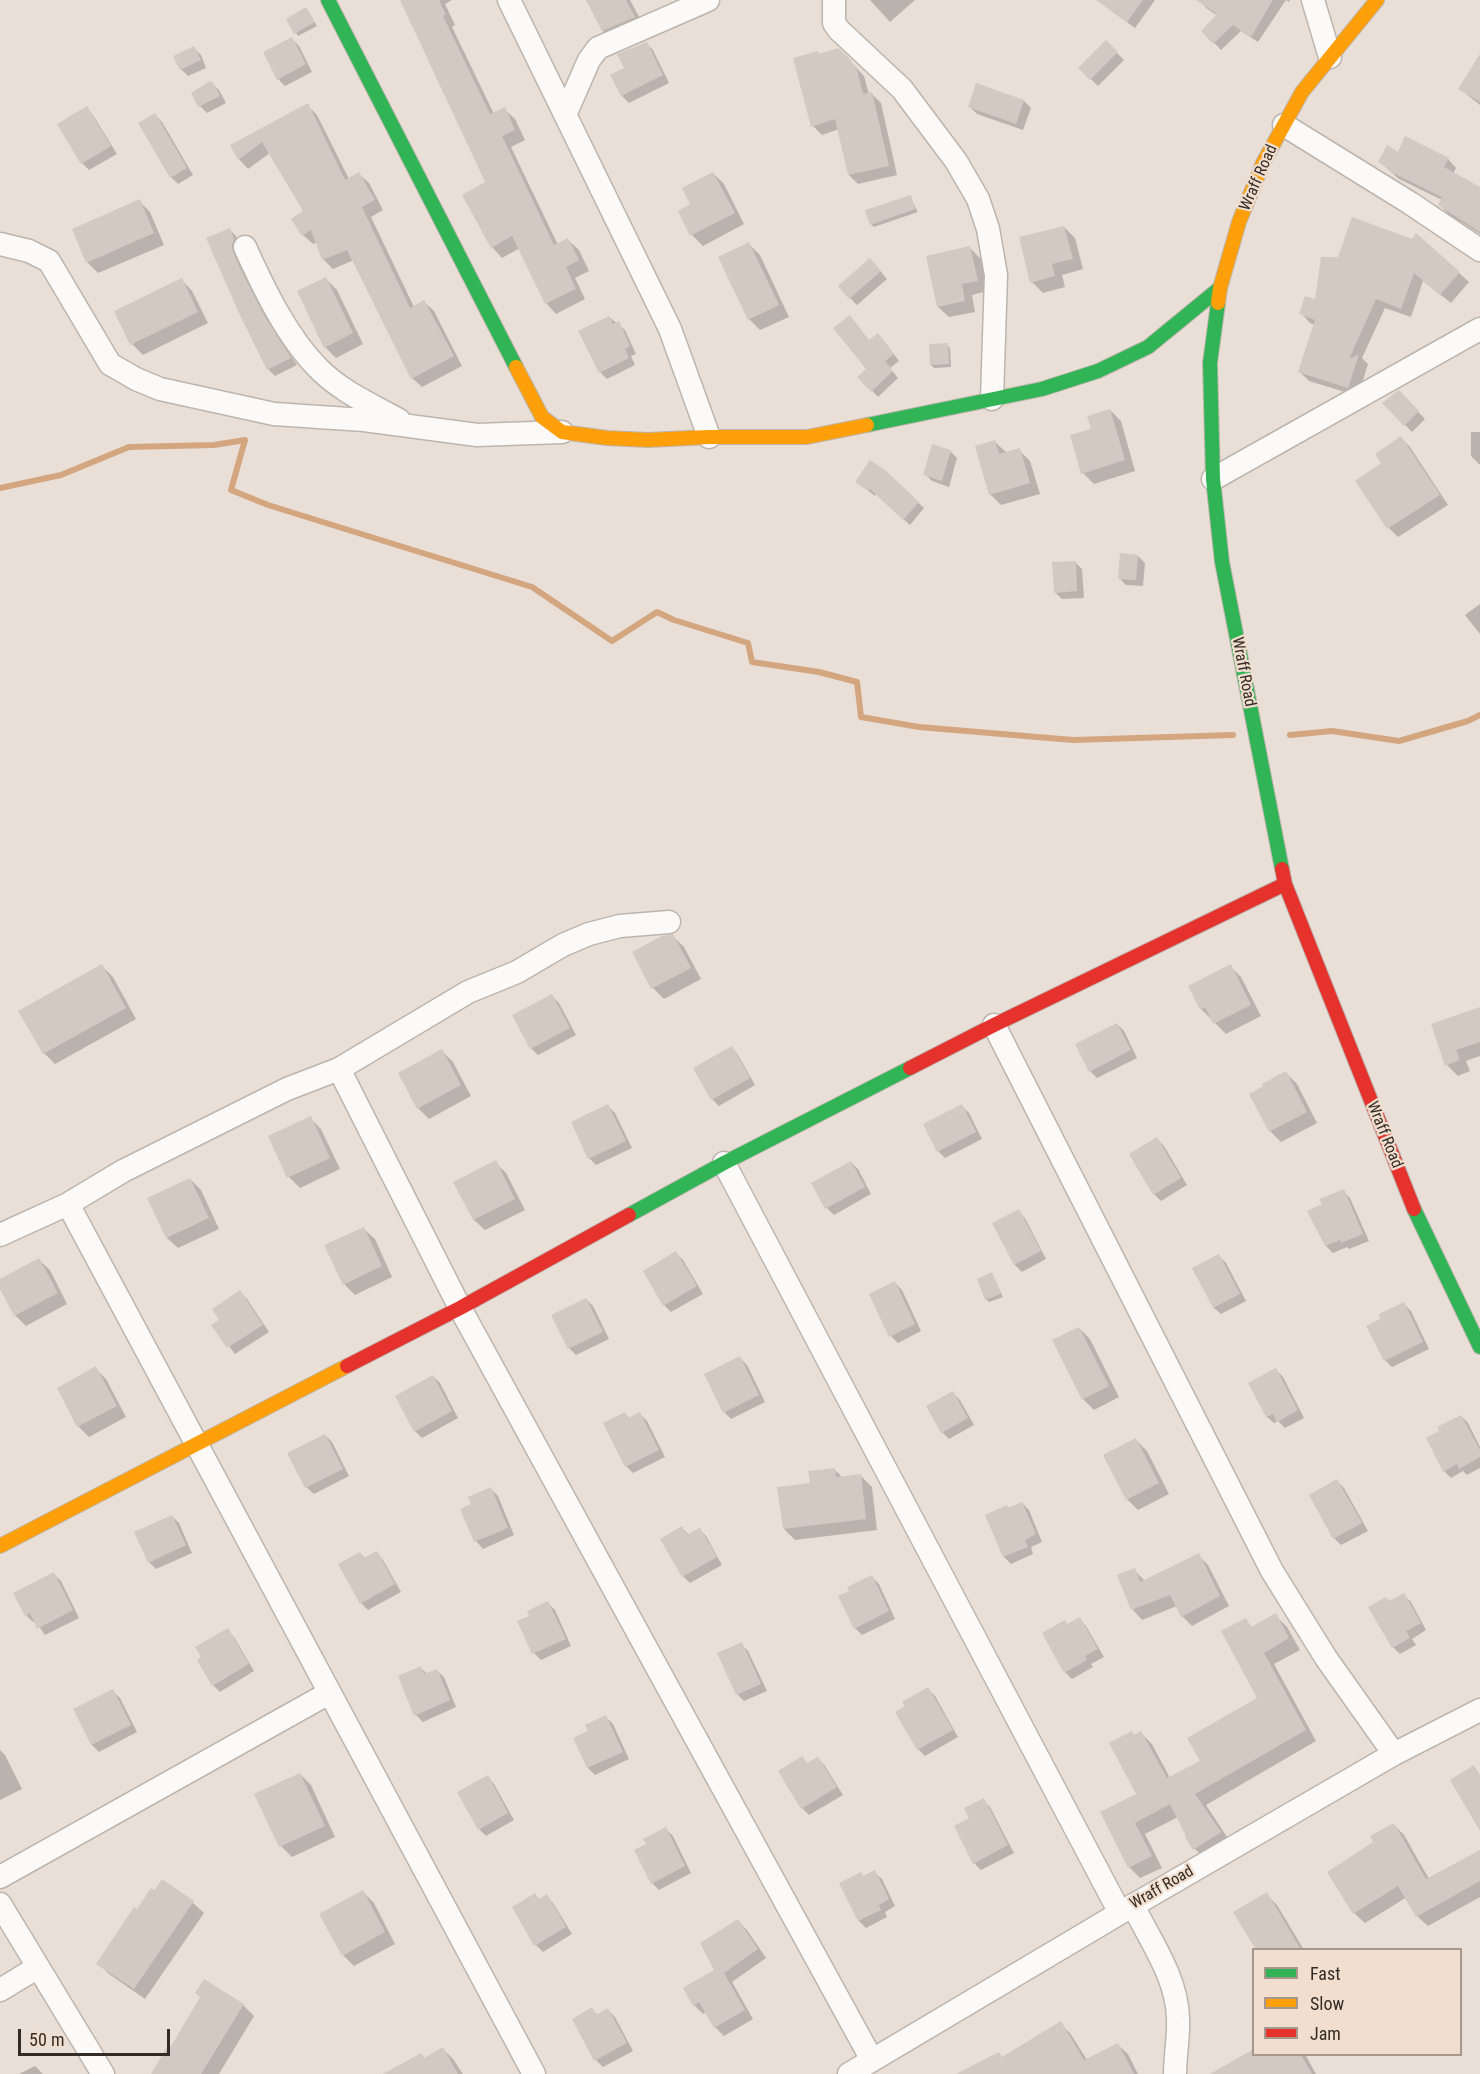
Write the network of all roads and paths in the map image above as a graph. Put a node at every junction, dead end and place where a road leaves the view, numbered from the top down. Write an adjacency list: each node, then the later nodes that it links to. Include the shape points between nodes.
1 (328, 0): 17 (street, via 542,417)
2 (509, 0): 8 (street)
3 (708, 0): 8 (street, via 598,48)
4 (834, 0): 15 (street, via 834,23 839,30 902,89 956,161 978,200 996,275)
5 (1313, 0): 7 (street)
6 (1377, 0): 7 (street, Wraff Road)
7 (1330, 57): 9 (street, Wraff Road, via 1302,92)
8 (565, 115): 18 (street, via 670,329)
9 (1284, 125): 12 (street); 13 (street, Wraff Road, via 1239,222)
10 (0, 244): 16 (street, via 29,251 48,261 110,364 136,379 274,414)
11 (245, 247): 16 (street, via 266,293 318,369)
12 (1480, 250)
13 (1220, 288): 15 (street, via 1138,352 1098,371 1042,389); 19 (street, Wraff Road, via 1210,363)
14 (1480, 329): 19 (street)
15 (992, 399): 18 (street, via 807,437)
16 (410, 426): 17 (street, via 477,435)
17 (562, 432): 18 (street, via 648,440)
18 (709, 438)
19 (1213, 479): 20 (street, Wraff Road, via 1222,562)
20 (1285, 884): 22 (street); 28 (street, Wraff Road, via 1408,1196)
21 (669, 922): 23 (street, via 620,926 563,945 517,972 468,992)
22 (994, 1025): 24 (street); 33 (street, via 1272,1570 1326,1658)
23 (339, 1069): 25 (street, via 287,1089 180,1142); 27 (street)
24 (724, 1163): 27 (street); 36 (street)
25 (68, 1204): 26 (street); 29 (street)
26 (0, 1235)
27 (460, 1308): 29 (street); 39 (street)
28 (1480, 1347)
29 (195, 1443): 30 (street); 31 (street)
30 (0, 1546)
31 (329, 1693): 34 (street); 41 (street)
32 (1480, 1710): 33 (street, Wraff Road)
33 (1394, 1754): 36 (street, Wraff Road)
34 (0, 1877)
35 (0, 1904): 37 (street)
36 (1126, 1909): 39 (street, Wraff Road); 43 (street, via 1171,1979 1178,2016)
37 (38, 1966): 38 (street); 40 (street)
38 (0, 1990)
39 (872, 2060): 42 (street, Wraff Road)
40 (102, 2074)
41 (534, 2074)
42 (849, 2074)
43 (1175, 2074)

